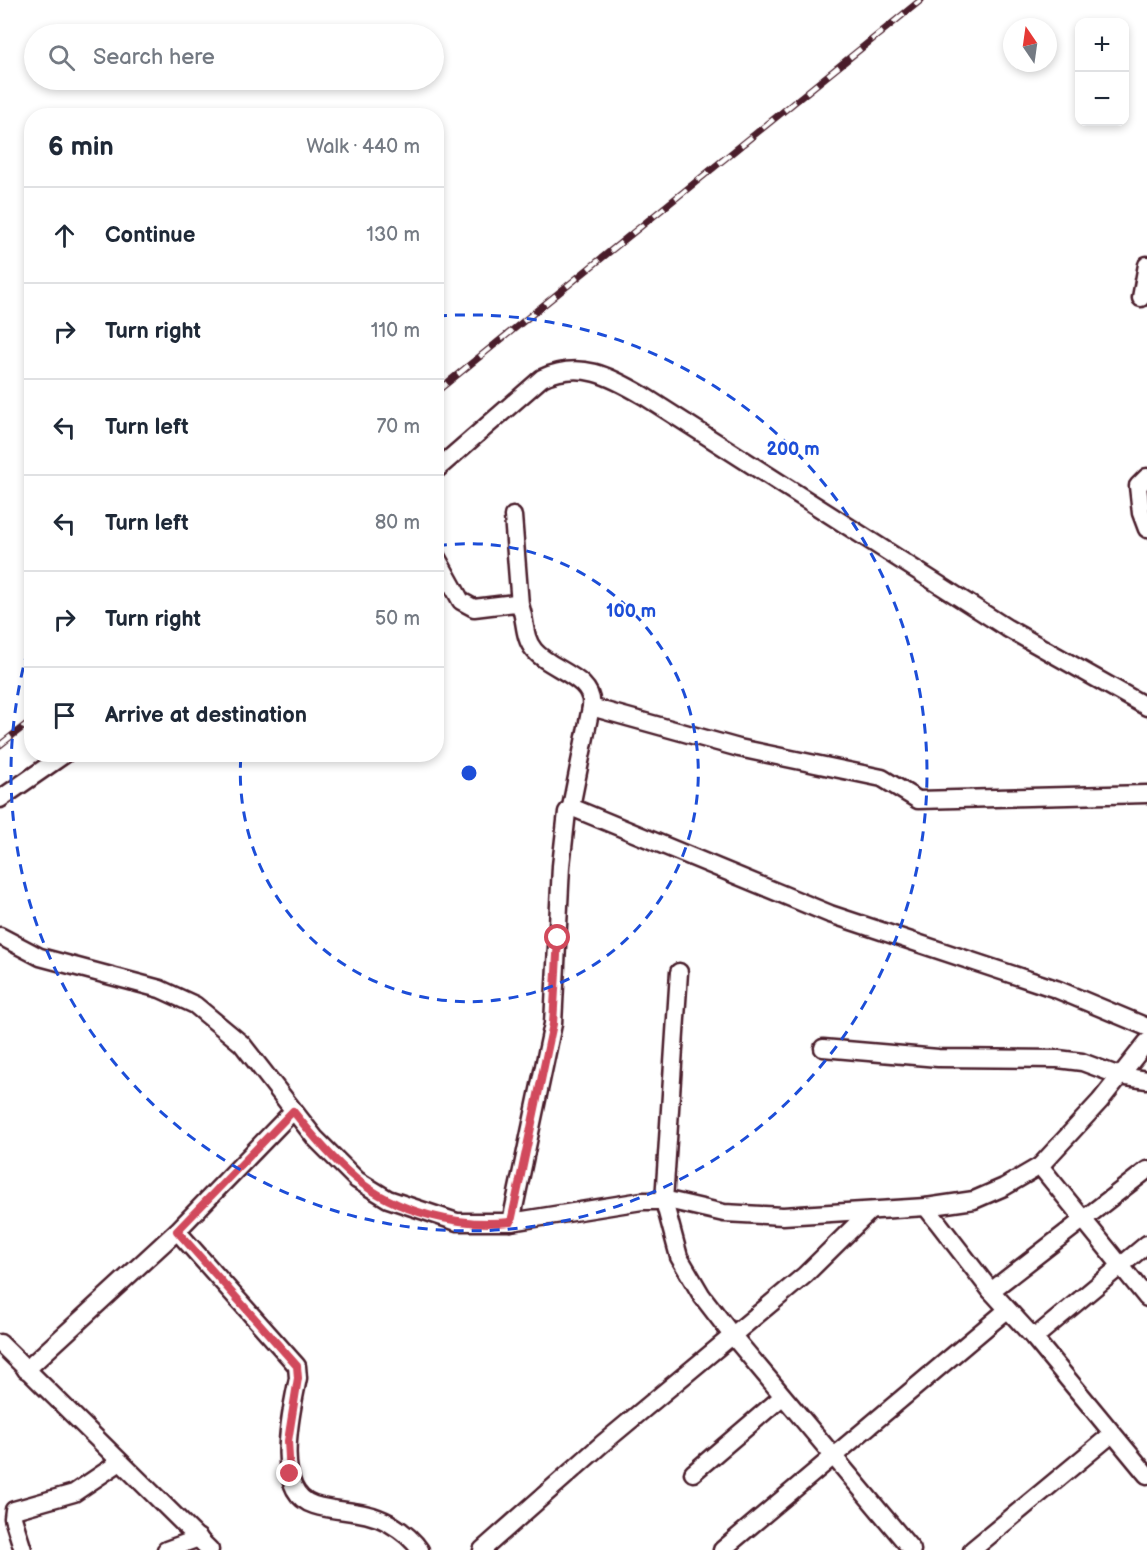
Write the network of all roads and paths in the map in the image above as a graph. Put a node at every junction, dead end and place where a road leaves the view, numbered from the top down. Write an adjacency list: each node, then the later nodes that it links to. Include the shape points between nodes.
1 (1147, 265): 2 (street)
2 (1141, 298)
3 (444, 463): 10 (street, via 542,378 576,369 605,375 1007,628)
4 (1147, 477): 6 (street, via 1138,486 1138,496)
5 (513, 516): 8 (street)
6 (1147, 529)
7 (444, 570): 8 (street, via 467,606 474,609)
8 (520, 605): 9 (street, via 530,644 547,663 589,691)
9 (591, 707): 12 (street, via 739,748 882,778 918,800); 14 (street)
10 (1147, 707)
11 (53, 762): 13 (street)
12 (1147, 794)
13 (0, 799)
14 (570, 807): 17 (street, via 830,914 1056,989); 29 (street, via 561,866 553,1024)
15 (0, 936): 22 (street, via 40,957 160,989 195,1005 242,1044)
16 (679, 972): 25 (street)
17 (1147, 1026)
18 (1147, 1042): 20 (street)
19 (823, 1048): 20 (street, via 938,1058 1058,1059 1082,1062)
20 (1120, 1076): 21 (street); 23 (street)
21 (1147, 1080)
22 (293, 1111): 29 (street, via 348,1172 388,1199 457,1222); 30 (street)
23 (1040, 1166): 26 (street, via 974,1200); 28 (street)
24 (1147, 1170): 28 (street)
25 (664, 1201): 27 (street, via 738,1214); 29 (street); 36 (street, via 679,1257)
26 (926, 1207): 27 (street); 33 (street)
27 (869, 1212): 36 (street, via 805,1275)
28 (1084, 1220): 32 (street); 33 (street)
29 (511, 1222)
30 (177, 1231): 39 (street); 49 (street, via 297,1366 287,1454 297,1493 315,1505 375,1516 401,1530)
31 (1147, 1244): 32 (street)
32 (1121, 1266): 34 (street); 37 (street)
33 (991, 1291): 35 (street)
34 (1147, 1298)
35 (1007, 1310): 37 (street); 42 (street)
36 (732, 1335): 40 (street); 50 (street)
37 (1034, 1338): 41 (street)
38 (0, 1343): 39 (street)
39 (26, 1370): 43 (street)
40 (782, 1397): 42 (street); 44 (street)
41 (1112, 1434): 45 (street); 53 (street)
42 (835, 1457): 51 (street); 52 (street)
43 (120, 1462): 46 (street); 47 (street, via 74,1493 14,1510)
44 (693, 1473)
45 (1147, 1475)
46 (205, 1544): 48 (street)
47 (23, 1550)
48 (166, 1550)
49 (420, 1550)
50 (482, 1550)
51 (722, 1550)
52 (912, 1550)
53 (972, 1550)

